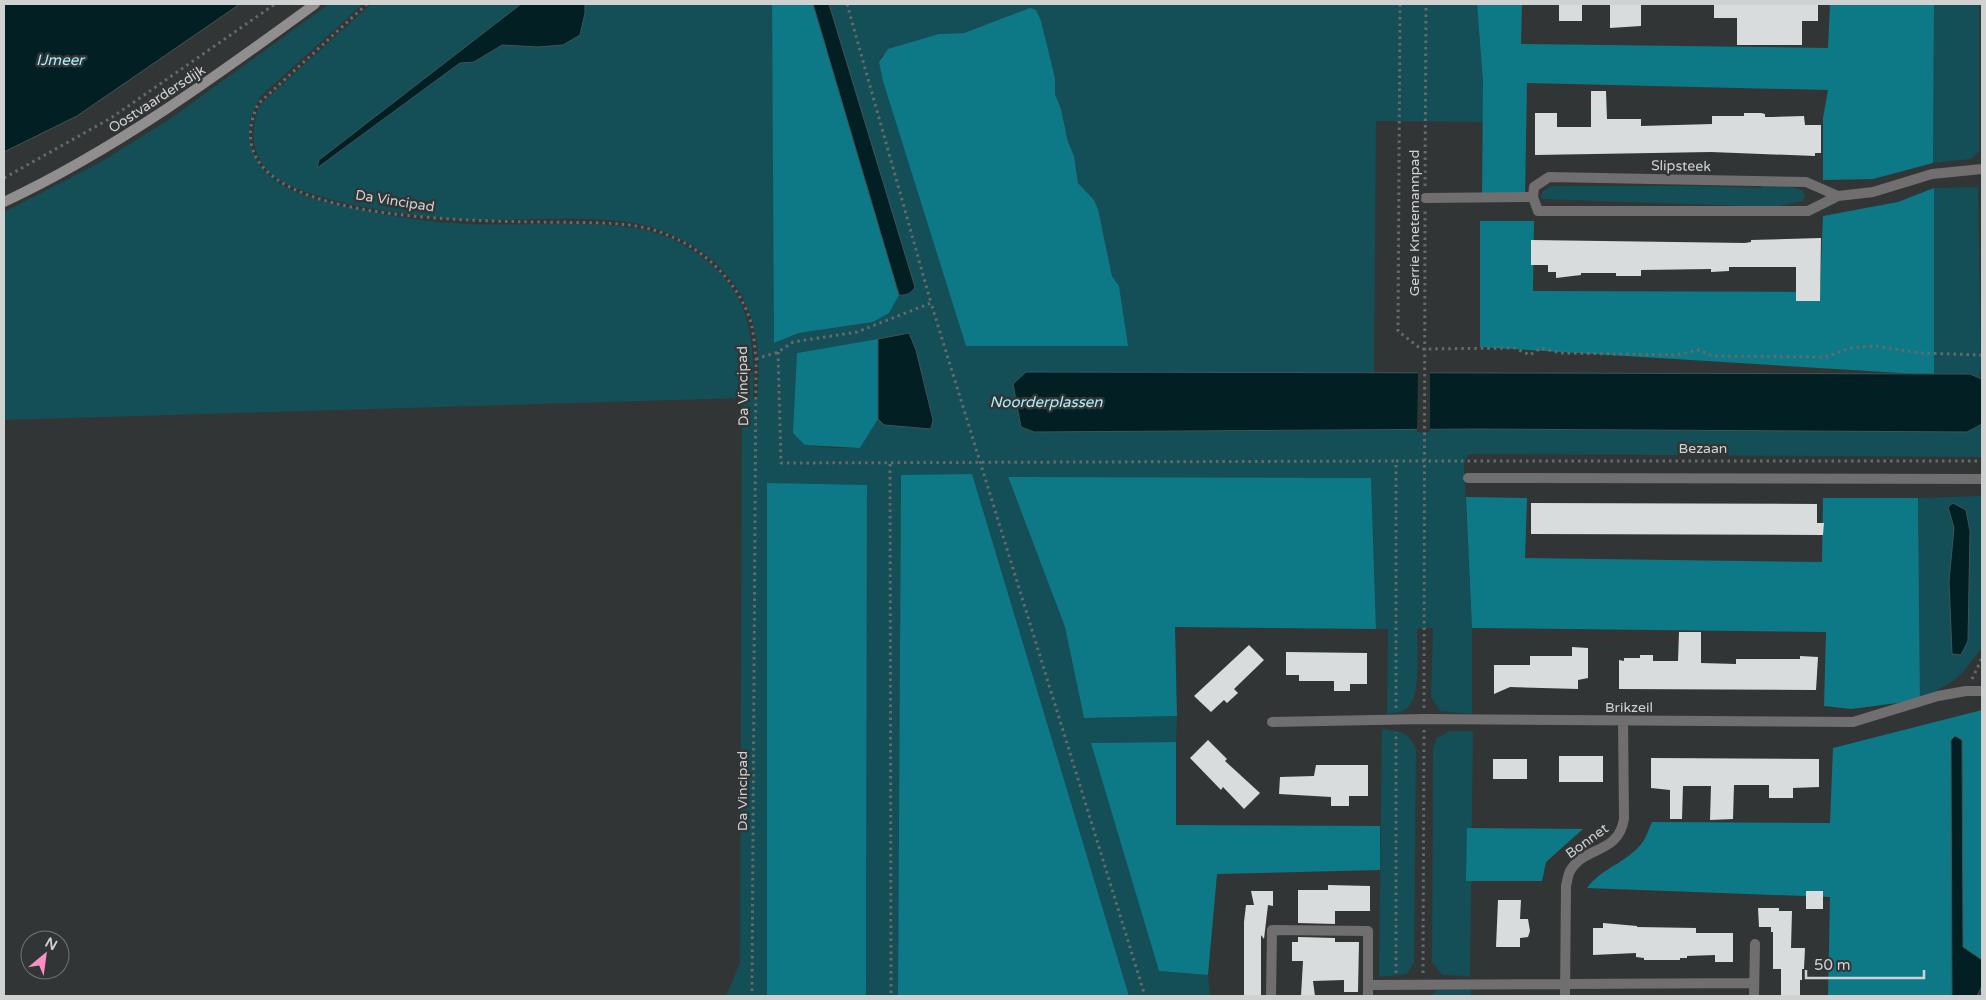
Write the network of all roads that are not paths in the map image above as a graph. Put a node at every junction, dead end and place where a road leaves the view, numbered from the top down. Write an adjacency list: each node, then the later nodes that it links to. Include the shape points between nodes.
1 (315, 4): 6 (main road, Oostvaardersdijk, via 206,84 94,155)
2 (1982, 170): 3 (street, via 1932,174 1873,192)
3 (1838, 196): 4 (street, via 1808,212 1538,211); 4 (street, Slipsteek, via 1806,182 1549,177 1534,187)
4 (1533, 197): 5 (street)
5 (1425, 198)
6 (4, 202)
7 (1468, 478): 8 (street)
8 (1982, 479)
9 (1982, 691): 10 (street, Brikzeil, via 1938,696 1853,722)
10 (1623, 721): 11 (street, Brikzeil, via 1424,719); 15 (street, Bonnet, via 1622,831 1618,838 1582,858 1570,871 1566,886)
11 (1272, 722)
12 (1755, 944): 13 (street)
13 (1754, 983): 15 (street); 19 (street)
14 (1368, 984): 15 (street); 16 (street, via 1368,931 1272,930); 17 (street)
15 (1565, 984): 18 (street, Bonnet)
16 (1271, 996)
17 (1368, 996)
18 (1565, 996)
19 (1754, 996)

